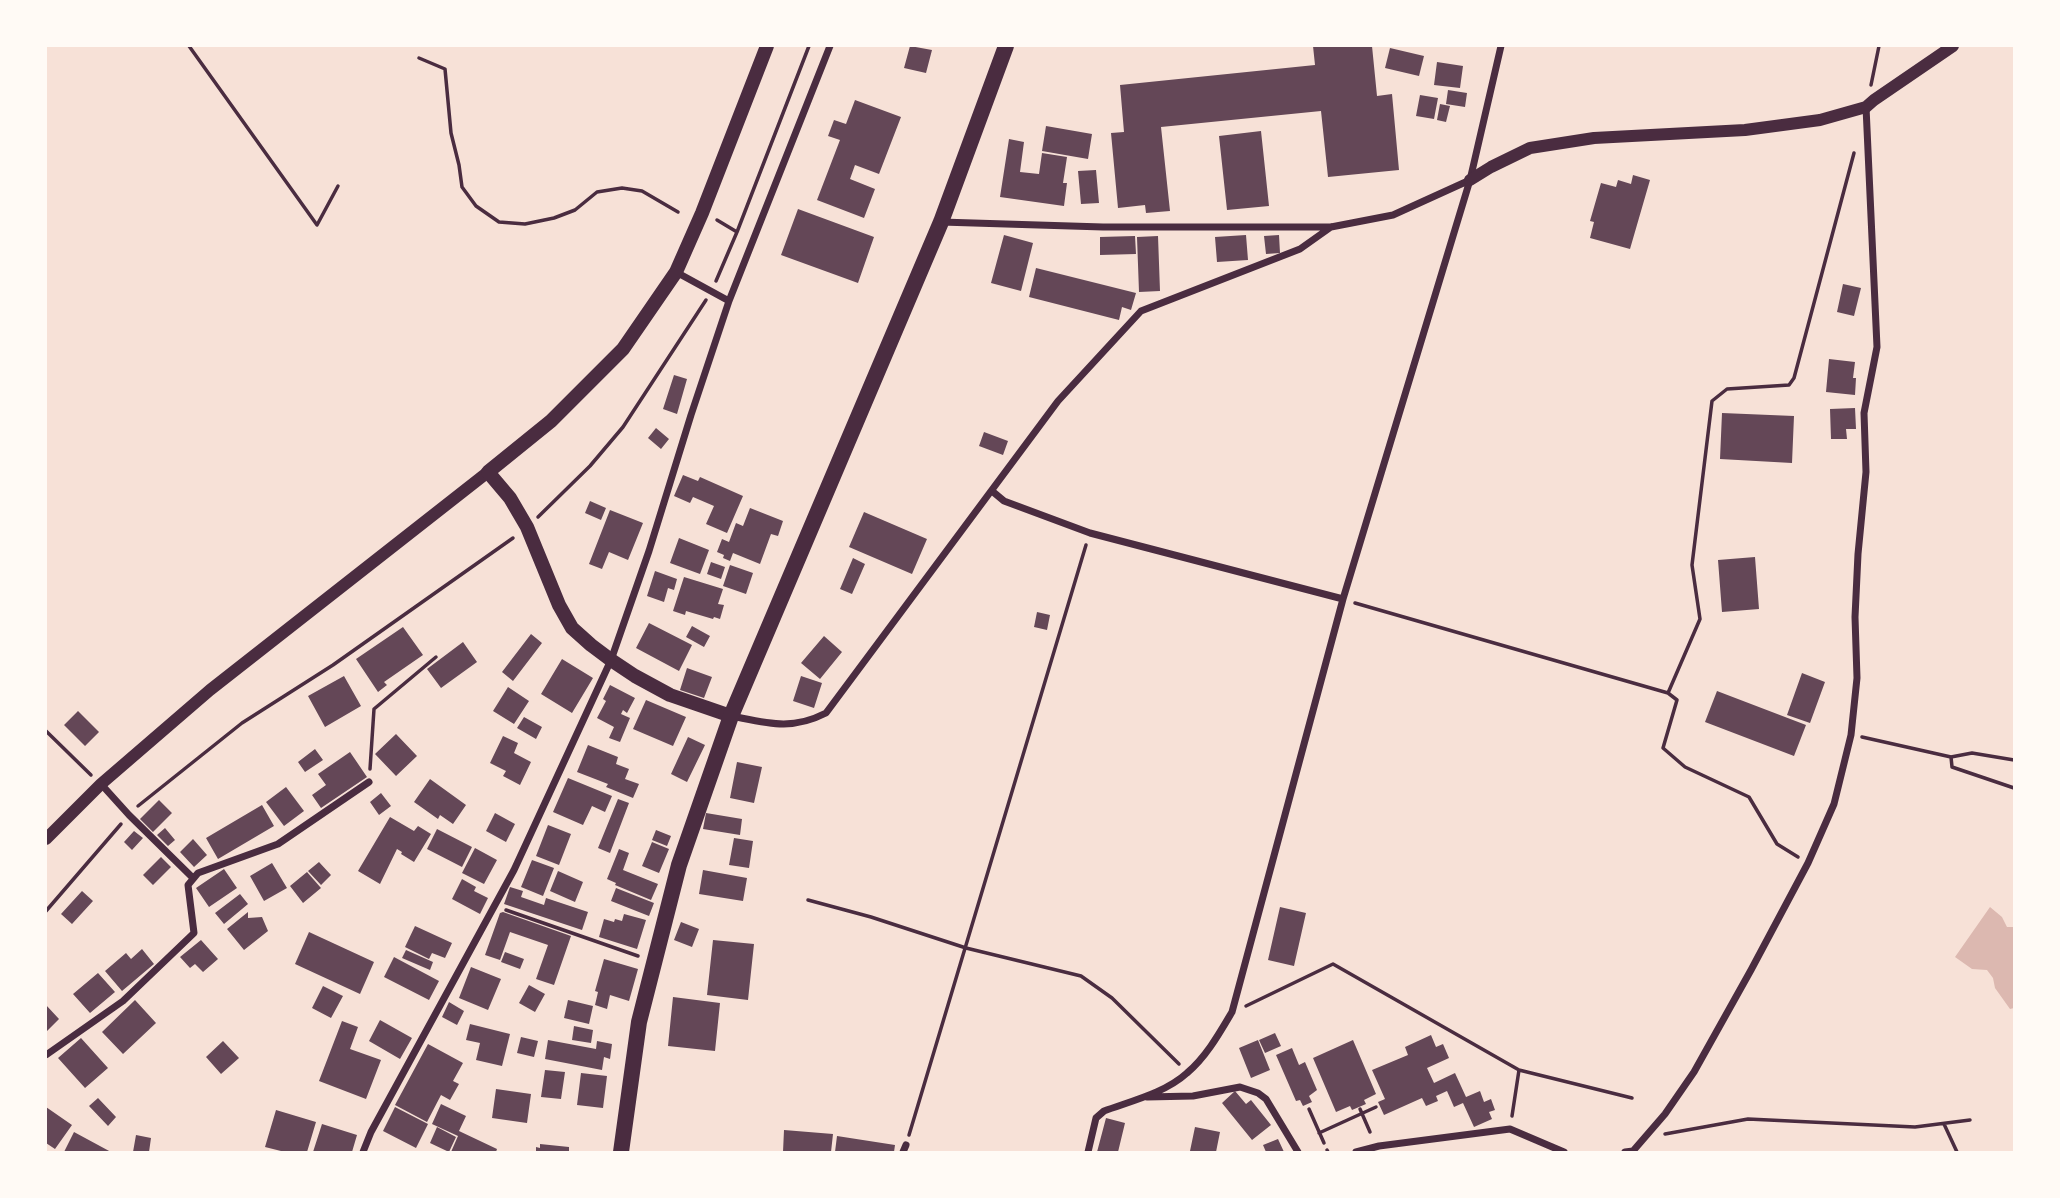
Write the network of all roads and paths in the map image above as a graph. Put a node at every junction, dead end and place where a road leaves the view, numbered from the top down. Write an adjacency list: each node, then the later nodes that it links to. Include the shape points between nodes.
1 (189, 46): 13 (path, via 317,225)
2 (767, 46): 19 (main road)
3 (809, 46): 18 (path)
4 (830, 46): 21 (street)
5 (1006, 46): 16 (highway)
6 (1502, 46): 12 (street)
7 (1879, 46): 10 (path)
8 (1953, 46): 10 (street)
9 (419, 58): 14 (path, via 445,69 462,187 476,206 499,222 525,224 554,218 575,210 597,192 622,188 642,191)
10 (1866, 107): 12 (street, via 1820,120 1745,130 1594,138 1530,148); 34 (street, via 1877,347 1864,413 1866,471)
11 (1855, 148): 31 (path, via 1794,378 1788,385 1727,389 1712,401 1692,565 1700,619)
12 (1470, 180): 17 (street, via 1393,215); 28 (street)
13 (338, 186)
14 (678, 212)
15 (717, 220): 18 (path)
16 (941, 222): 17 (street); 32 (highway)
17 (1331, 227): 24 (street, via 1300,248 1141,311 1058,401)
18 (737, 232): 20 (path)
19 (676, 272): 21 (street); 23 (main road, via 623,349 551,421)
20 (719, 276)
21 (729, 301): 30 (street)
22 (700, 312): 25 (path, via 624,427)
23 (488, 472): 30 (main road, via 527,527 572,628); 38 (street, via 210,690)
24 (992, 491): 26 (street, via 1004,501); 32 (street, via 826,713 778,725)
25 (542, 514)
26 (1090, 533): 28 (street); 47 (path)
27 (511, 540): 40 (path, via 243,723)
28 (1343, 599): 31 (path); 49 (street)
29 (436, 657): 37 (path, via 374,709)
30 (611, 660): 32 (main road, via 670,695); 45 (street)
31 (1668, 693): 42 (path, via 1677,700 1663,748 1685,767 1749,797 1777,844)
32 (731, 716): 48 (highway, via 679,865)
33 (46, 731): 38 (path)
34 (1851, 735): 35 (path); 42 (street, via 1834,804)
35 (1951, 757): 36 (path, via 1972,753); 39 (path, via 1952,767)
36 (2014, 760)
37 (369, 782): 43 (street, via 278,844)
38 (101, 784): 40 (street); 41 (street)
39 (2014, 788)
40 (129, 815): 43 (street); 46 (path)
41 (46, 839)
42 (1808, 863): 72 (street, via 1694,1072 1665,1114 1633,1151)
43 (192, 878): 50 (street, via 188,885 194,933 123,1001)
44 (808, 900): 47 (path)
45 (495, 906): 48 (path); 66 (street)
46 (46, 911)
47 (965, 948): 52 (path, via 1081,976 1112,998); 65 (path)
48 (654, 962): 67 (highway, via 639,1022)
49 (1231, 1012): 51 (path, via 1333,964); 52 (street, via 1212,1045)
50 (46, 1055)
51 (1519, 1070): 54 (path); 60 (path)
52 (1188, 1072): 53 (street)
53 (1143, 1097): 68 (street, via 1096,1118); 69 (street, via 1194,1096 1240,1087 1258,1093)
54 (1632, 1098)
55 (1376, 1107): 57 (path)
56 (1309, 1109): 62 (path)
57 (1361, 1111): 61 (path); 62 (path)
58 (1970, 1121): 59 (path)
59 (1944, 1124): 63 (path, via 1915,1127 1748,1119); 73 (path)
60 (1510, 1129): 70 (street); 71 (street)
61 (1370, 1132)
62 (1319, 1133): 64 (path)
63 (1665, 1133)
64 (1324, 1143)
65 (905, 1149)
66 (363, 1153)
67 (621, 1153)
68 (1088, 1153)
69 (1298, 1153)
70 (1356, 1153)
71 (1564, 1153)
72 (1625, 1153)
73 (1957, 1153)

